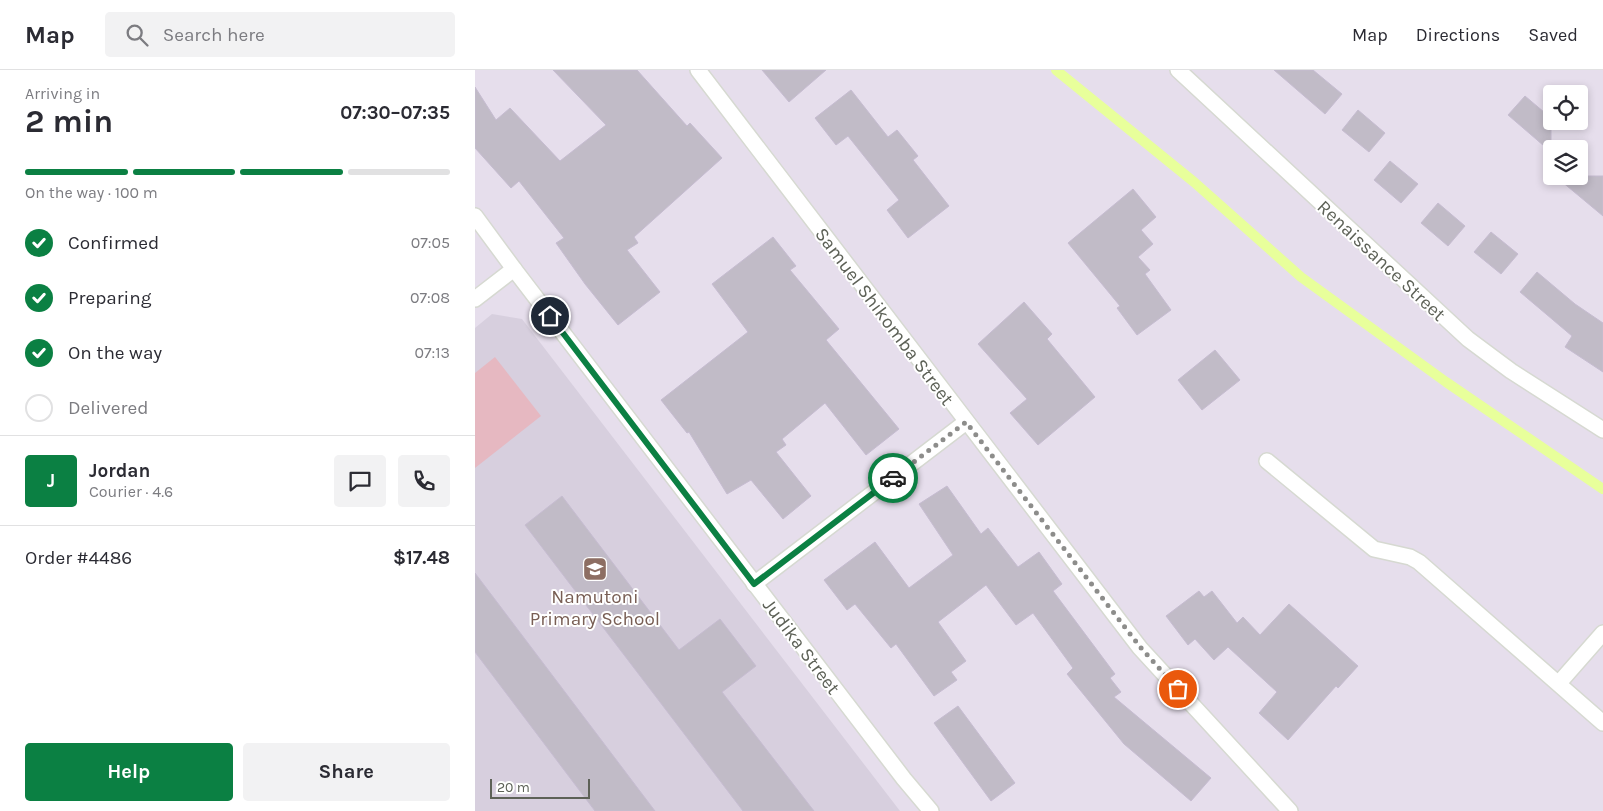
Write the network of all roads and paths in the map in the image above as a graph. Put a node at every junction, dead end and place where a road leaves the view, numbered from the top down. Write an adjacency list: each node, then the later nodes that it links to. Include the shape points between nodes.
1 (697, 70): 6 (street, Samuel Shikomba Street)
2 (1178, 70): 7 (street, Renaissance Street, via 1468,339)
3 (475, 216): 4 (street, Judika Street)
4 (514, 269): 5 (street); 9 (street, Judika Street)
5 (475, 299)
6 (966, 422): 9 (street); 14 (street, Samuel Shikomba Street, via 1141,648)
7 (1603, 430)
8 (1267, 460): 11 (street, via 1374,549 1419,562)
9 (754, 584): 13 (street, Judika Street)
10 (1603, 633): 11 (street)
11 (1559, 683): 12 (street)
12 (1603, 722)
13 (931, 811)
14 (1290, 811)

